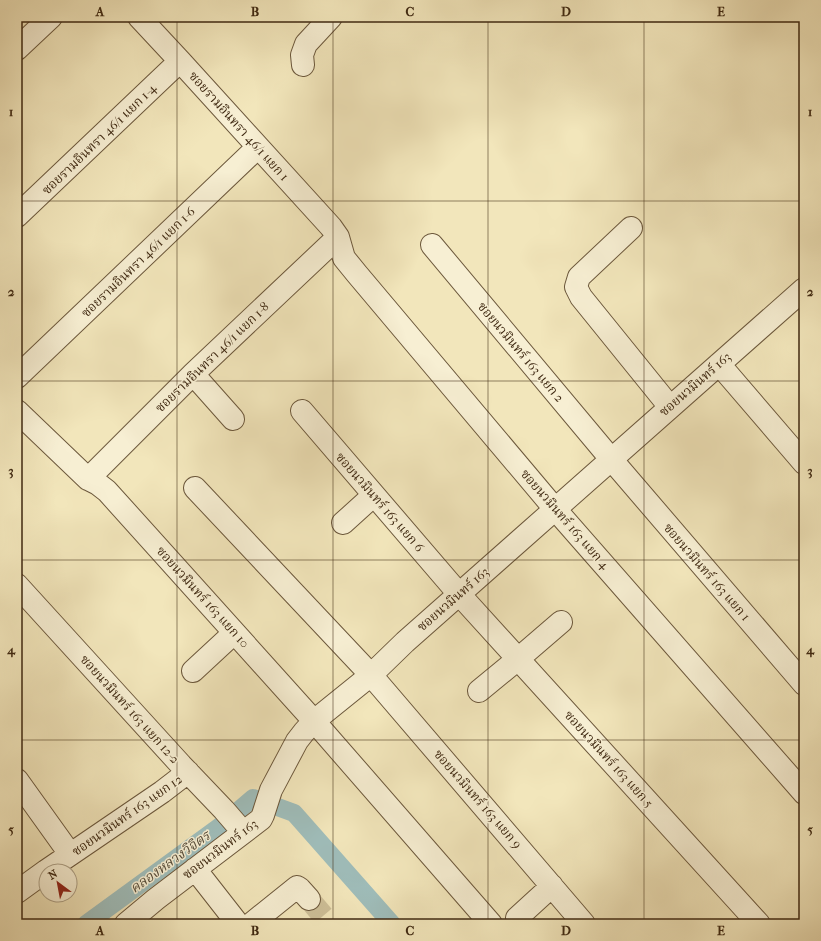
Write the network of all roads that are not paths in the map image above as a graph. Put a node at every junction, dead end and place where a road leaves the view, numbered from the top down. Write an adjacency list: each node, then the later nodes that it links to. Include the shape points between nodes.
1 (51, 17): 4 (street)
2 (139, 17): 5 (street, ซอยรามอินทรา 46/1 แยก 1)
3 (331, 17): 6 (street, via 306,44 302,55)
4 (17, 49)
5 (180, 61): 7 (street, ซอยรามอินทรา 46/1 แยก 1); 8 (street, ซอยรามอินทรา 46/1 แยก 1-4)
6 (303, 65)
7 (258, 147): 10 (street, ซอยรามอินทรา 46/1 แยก 1, via 331,227); 15 (street, ซอยรามอินทรา 46/1 แยก 1-6)
8 (17, 216)
9 (631, 228): 16 (street, via 579,277 576,287 581,297)
10 (338, 238): 14 (street, ซอยรามอินทรา 46/1 แยก 1-8); 25 (street, ซอยนวมินทร์ 163 แยก 4, via 344,258)
11 (432, 245): 20 (street, ซอยนวมินทร์ 163 แยก 2)
12 (804, 289): 13 (street, ซอยนวมินทร์ 163)
13 (719, 364): 16 (street, ซอยนวมินทร์ 163); 21 (street)
14 (193, 374): 19 (street); 22 (street, ซอยรามอินทรา 46/1 แยก 1-8)
15 (17, 377)
16 (670, 407): 20 (street, ซอยนวมินทร์ 163)
17 (17, 411): 22 (street, ซอยนวมินทร์ 163 แยก 10)
18 (302, 411): 24 (street, ซอยนวมินทร์ 163 แยก 6)
19 (233, 419)
20 (611, 459): 25 (street, ซอยนวมินทร์ 163); 34 (street, ซอยนวมินทร์ 163 แยก 1)
21 (804, 463)
22 (88, 479): 30 (street, ซอยนวมินทร์ 163 แยก 10, via 107,491)
23 (195, 488): 33 (street, ซอยนวมินทร์ 163 แยก 9)
24 (374, 495): 26 (street); 28 (street, ซอยนวมินทร์ 163 แยก 6)
25 (555, 509): 28 (street, ซอยนวมินทร์ 163); 39 (street, ซอยนวมินทร์ 163 แยก 4)
26 (344, 523)
27 (17, 585): 37 (street, ซอยนวมินทร์ 163 แยก 12-2)
28 (459, 594): 31 (street, ซอยนวมินทร์ 163 แยก 5); 33 (street, ซอยนวมินทร์ 163)
29 (561, 622): 31 (street)
30 (234, 632): 32 (street); 36 (street, ซอยนวมินทร์ 163 แยก 10)
31 (518, 659): 35 (street); 54 (street, ซอยนวมินทร์ 163 แยก 5)
32 (193, 671)
33 (371, 675): 36 (street, ซอยนวมินทร์ 163); 45 (street, ซอยนวมินทร์ 163 แยก 9)
34 (804, 684)
35 (479, 691)
36 (314, 721): 40 (street, ซอยนวมินทร์ 163, via 297,741 268,798 261,818); 52 (street)
37 (188, 772): 40 (street, ซอยนวมินทร์ 163 แยก 12-2); 41 (street, ซอยนวมินทร์ 163 แยก 12)
38 (17, 780): 41 (street)
39 (804, 793)
40 (234, 822): 43 (street, ซอยนวมินทร์ 163)
41 (70, 854): 42 (street, ซอยนวมินทร์ 163 แยก 12)
42 (57, 863)
43 (194, 869): 49 (street, ซอยนวมินทร์ 163); 50 (street)
44 (38, 877): 46 (street, ซอยนวมินทร์ 163 แยก 12)
45 (552, 886): 48 (street); 53 (street, ซอยนวมินทร์ 163 แยก 9)
46 (17, 892)
47 (309, 899): 51 (street, via 297,887)
48 (517, 918)
49 (126, 924)
50 (238, 924)
51 (251, 924)
52 (491, 924)
53 (584, 924)
54 (759, 924)

